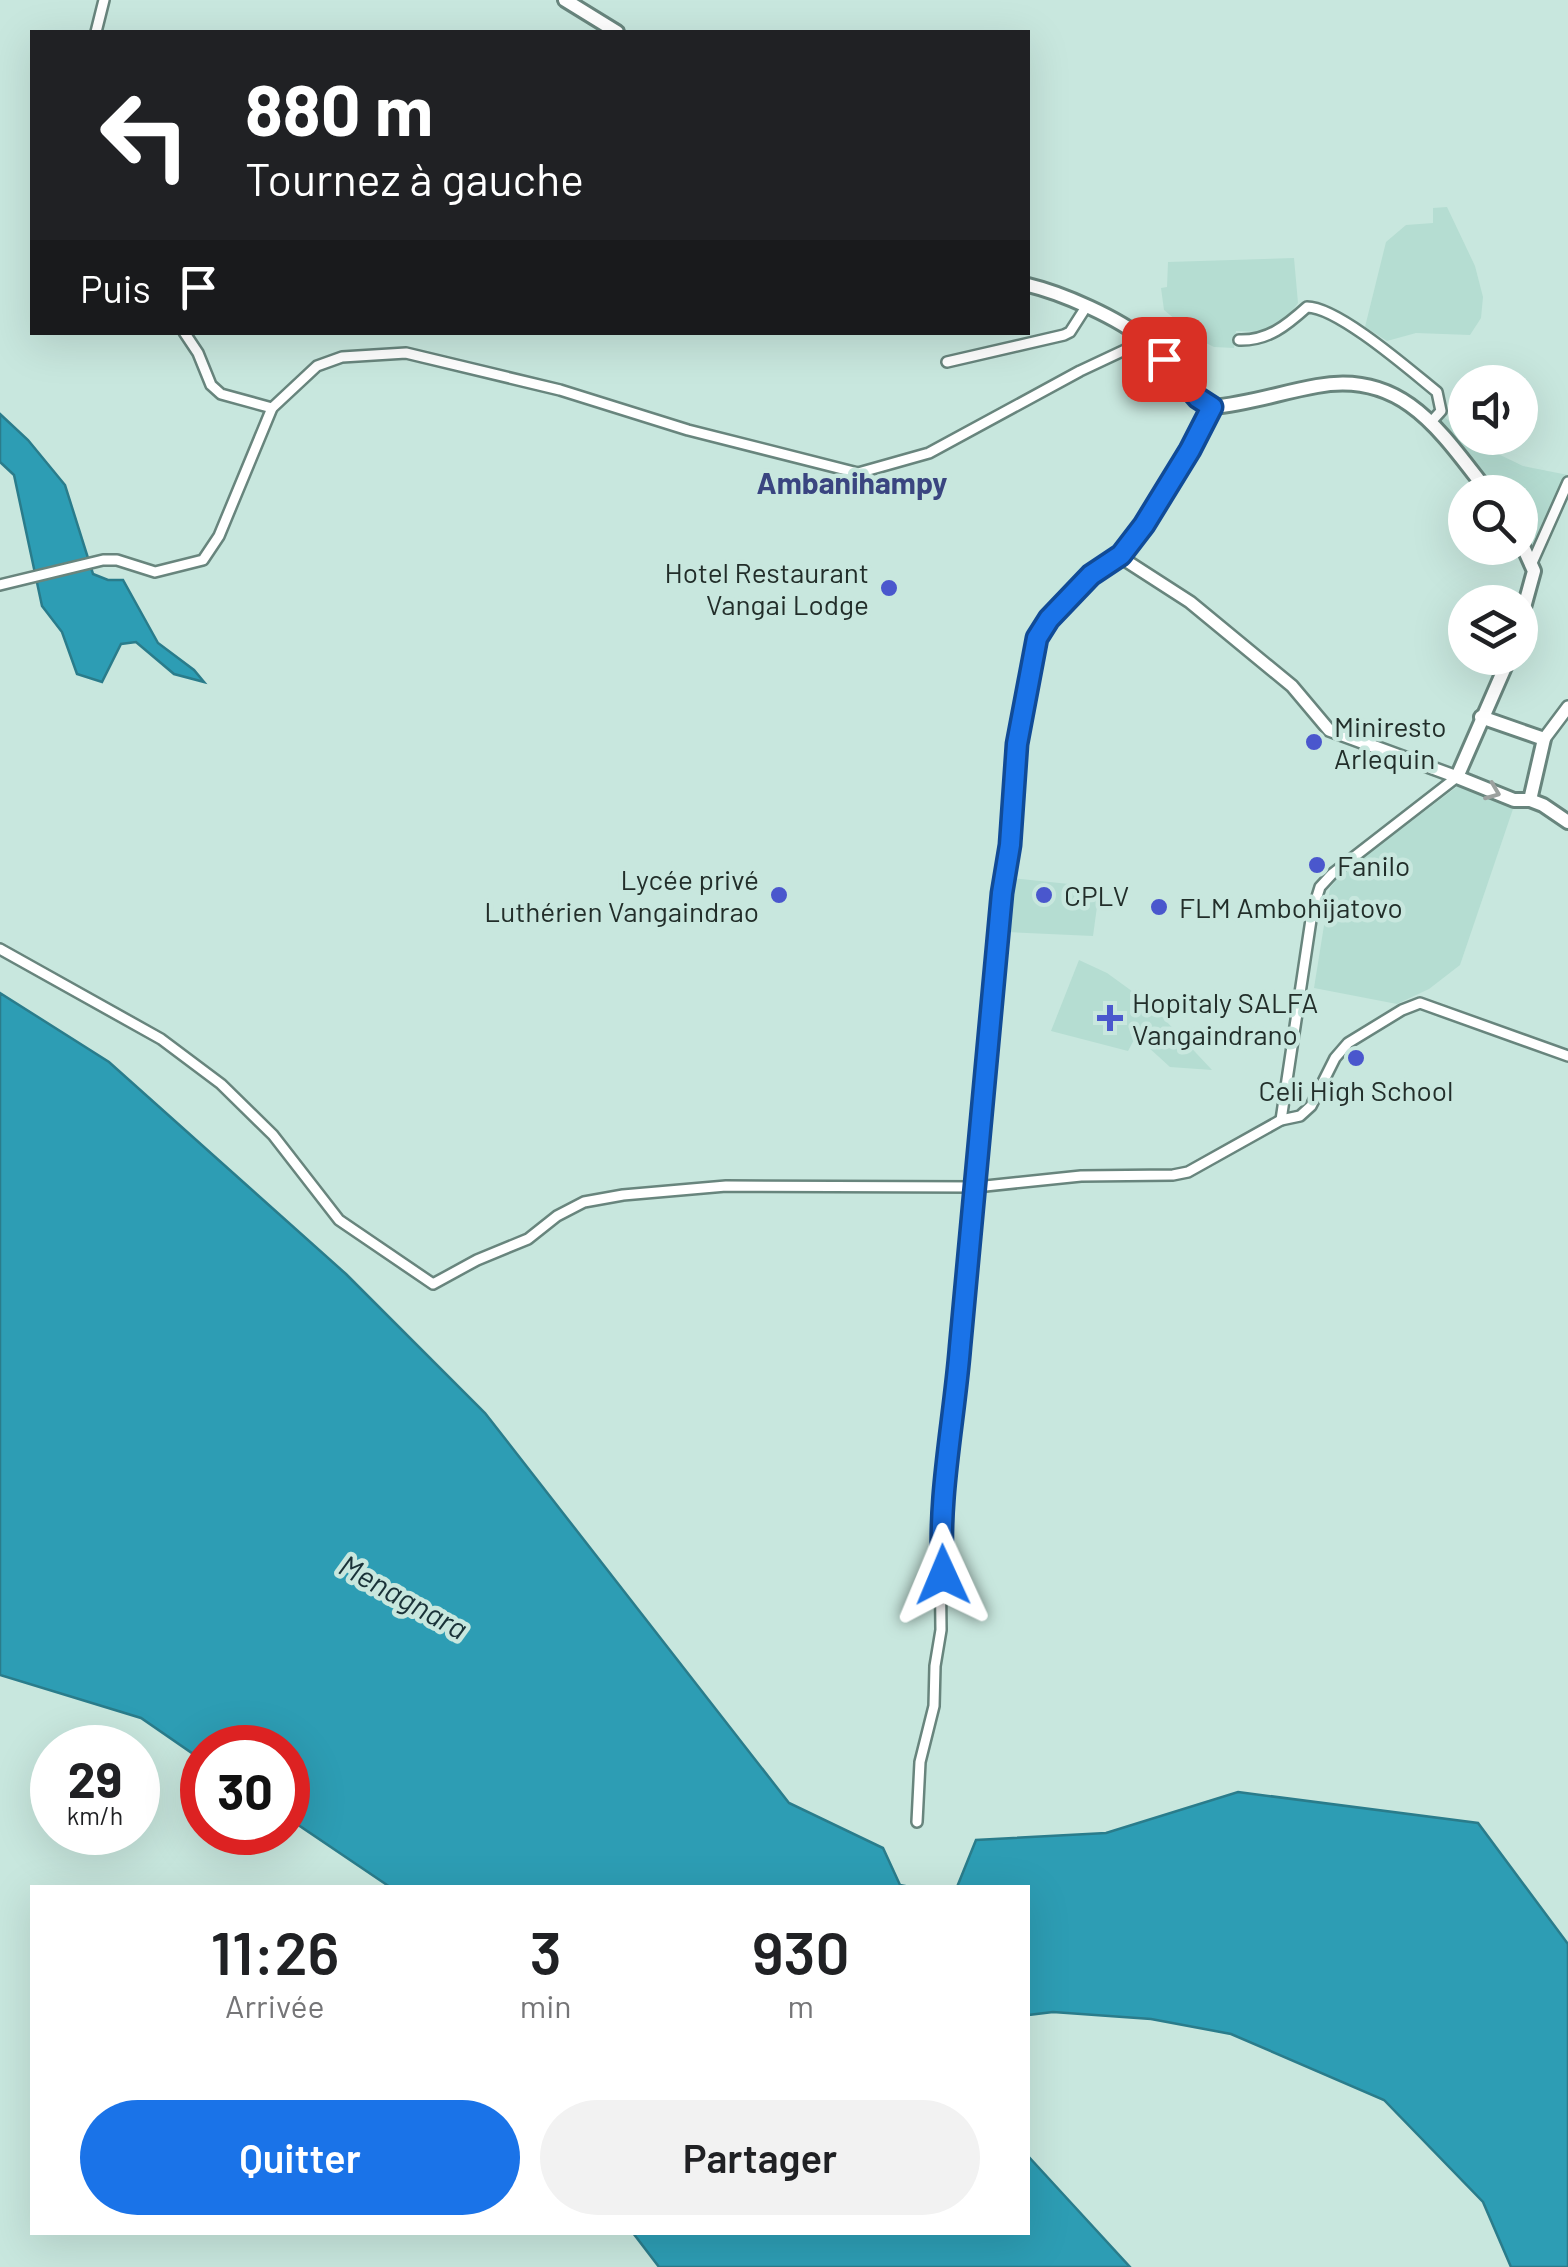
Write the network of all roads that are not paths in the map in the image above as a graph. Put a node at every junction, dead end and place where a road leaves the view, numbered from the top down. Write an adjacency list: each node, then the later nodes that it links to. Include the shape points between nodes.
1 (104, 0): 3 (street)
2 (565, 0): 4 (main road)
3 (96, 30)
4 (614, 30)
5 (1030, 286): 6 (main road)
6 (1086, 308): 8 (main road); 10 (street, via 1064,335)
7 (186, 335): 12 (street, via 210,385)
8 (1146, 340): 11 (main road); 12 (street, via 929,454 858,473 406,353 342,356 317,366)
9 (1239, 340): 13 (street, via 1283,328 1315,306 1437,392 1441,411)
10 (946, 362)
11 (1212, 407): 13 (main road, via 1321,385 1367,384 1412,404); 17 (street, via 1158,505)
12 (272, 408): 18 (street, via 203,560 155,572 117,560 90,563)
13 (1430, 423): 14 (main road)
14 (1474, 475)
15 (1568, 482): 16 (street)
16 (1538, 550)
17 (1121, 555): 23 (street, via 1292,686 1329,730); 29 (street, via 1091,575 1037,638 1017,744)
18 (0, 585)
19 (1501, 675): 21 (main road)
20 (1568, 707): 22 (street)
21 (1481, 718): 22 (main road); 23 (main road)
22 (1544, 739): 24 (main road)
23 (1456, 777): 24 (main road, one-way to 24); 28 (street, via 1320,887)
24 (1530, 800): 25 (main road)
25 (1568, 822)
26 (0, 949): 29 (street, via 161,1039 221,1084 273,1136 338,1220 433,1284 528,1240 584,1202 623,1195 726,1186)
27 (1568, 1056): 28 (street, via 1420,1003 1348,1044 1310,1106)
28 (1281, 1120): 29 (street, via 1188,1172)
29 (976, 1187): 30 (street, via 940,1544 942,1630)
30 (917, 1822)

